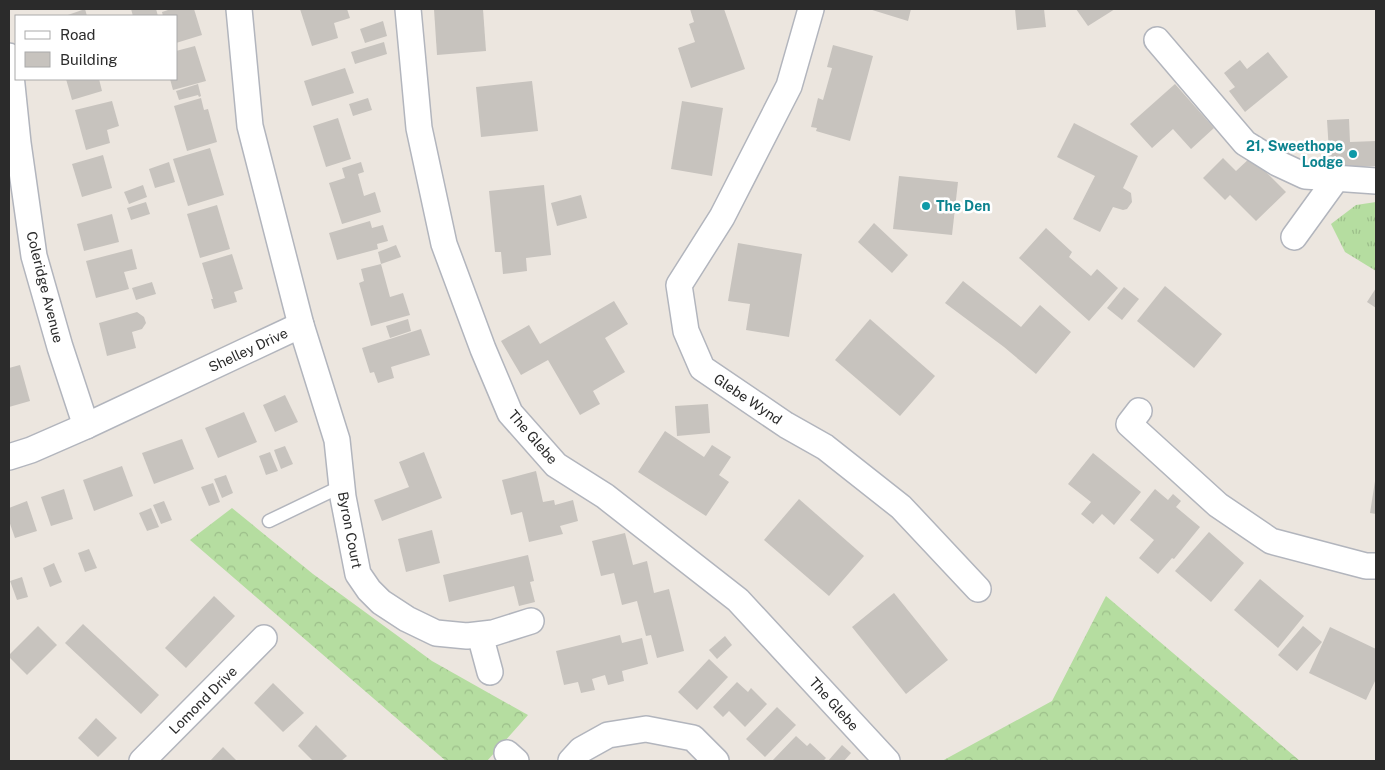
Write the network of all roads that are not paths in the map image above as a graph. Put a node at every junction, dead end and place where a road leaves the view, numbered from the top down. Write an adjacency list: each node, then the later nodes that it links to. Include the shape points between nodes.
1 (239, 9): 9 (street, Shelley Drive, via 250,126)
2 (408, 9): 24 (street, The Glebe, via 419,128 444,244 510,413 556,464 605,496 738,600)
3 (811, 9): 16 (street, Glebe Wynd, via 789,86 722,217 679,286 686,331 702,368 786,425 825,447 894,501)
4 (1157, 40): 6 (street, via 1245,142 1305,176)
5 (9, 56): 11 (street, Coleridge Avenue, via 34,256)
6 (1336, 178): 7 (street); 8 (street)
7 (1376, 182)
8 (1294, 237)
9 (301, 325): 11 (street, Shelley Drive); 13 (street, Byron Court, via 337,440)
10 (1134, 418): 15 (street, via 1218,506 1271,541)
11 (86, 426): 12 (street, Shelley Drive)
12 (9, 457)
13 (342, 486): 14 (lane); 18 (street, Byron Court, via 358,574 369,590 407,620 436,633)
14 (269, 521)
15 (1376, 566)
16 (978, 589)
17 (531, 621): 18 (street, Byron Court)
18 (480, 635): 20 (street)
19 (264, 638): 21 (street, Lomond Drive)
20 (490, 672)
21 (142, 761)
22 (571, 761): 23 (street, via 582,750 608,736 646,729 693,738)
23 (716, 761)
24 (887, 761)

